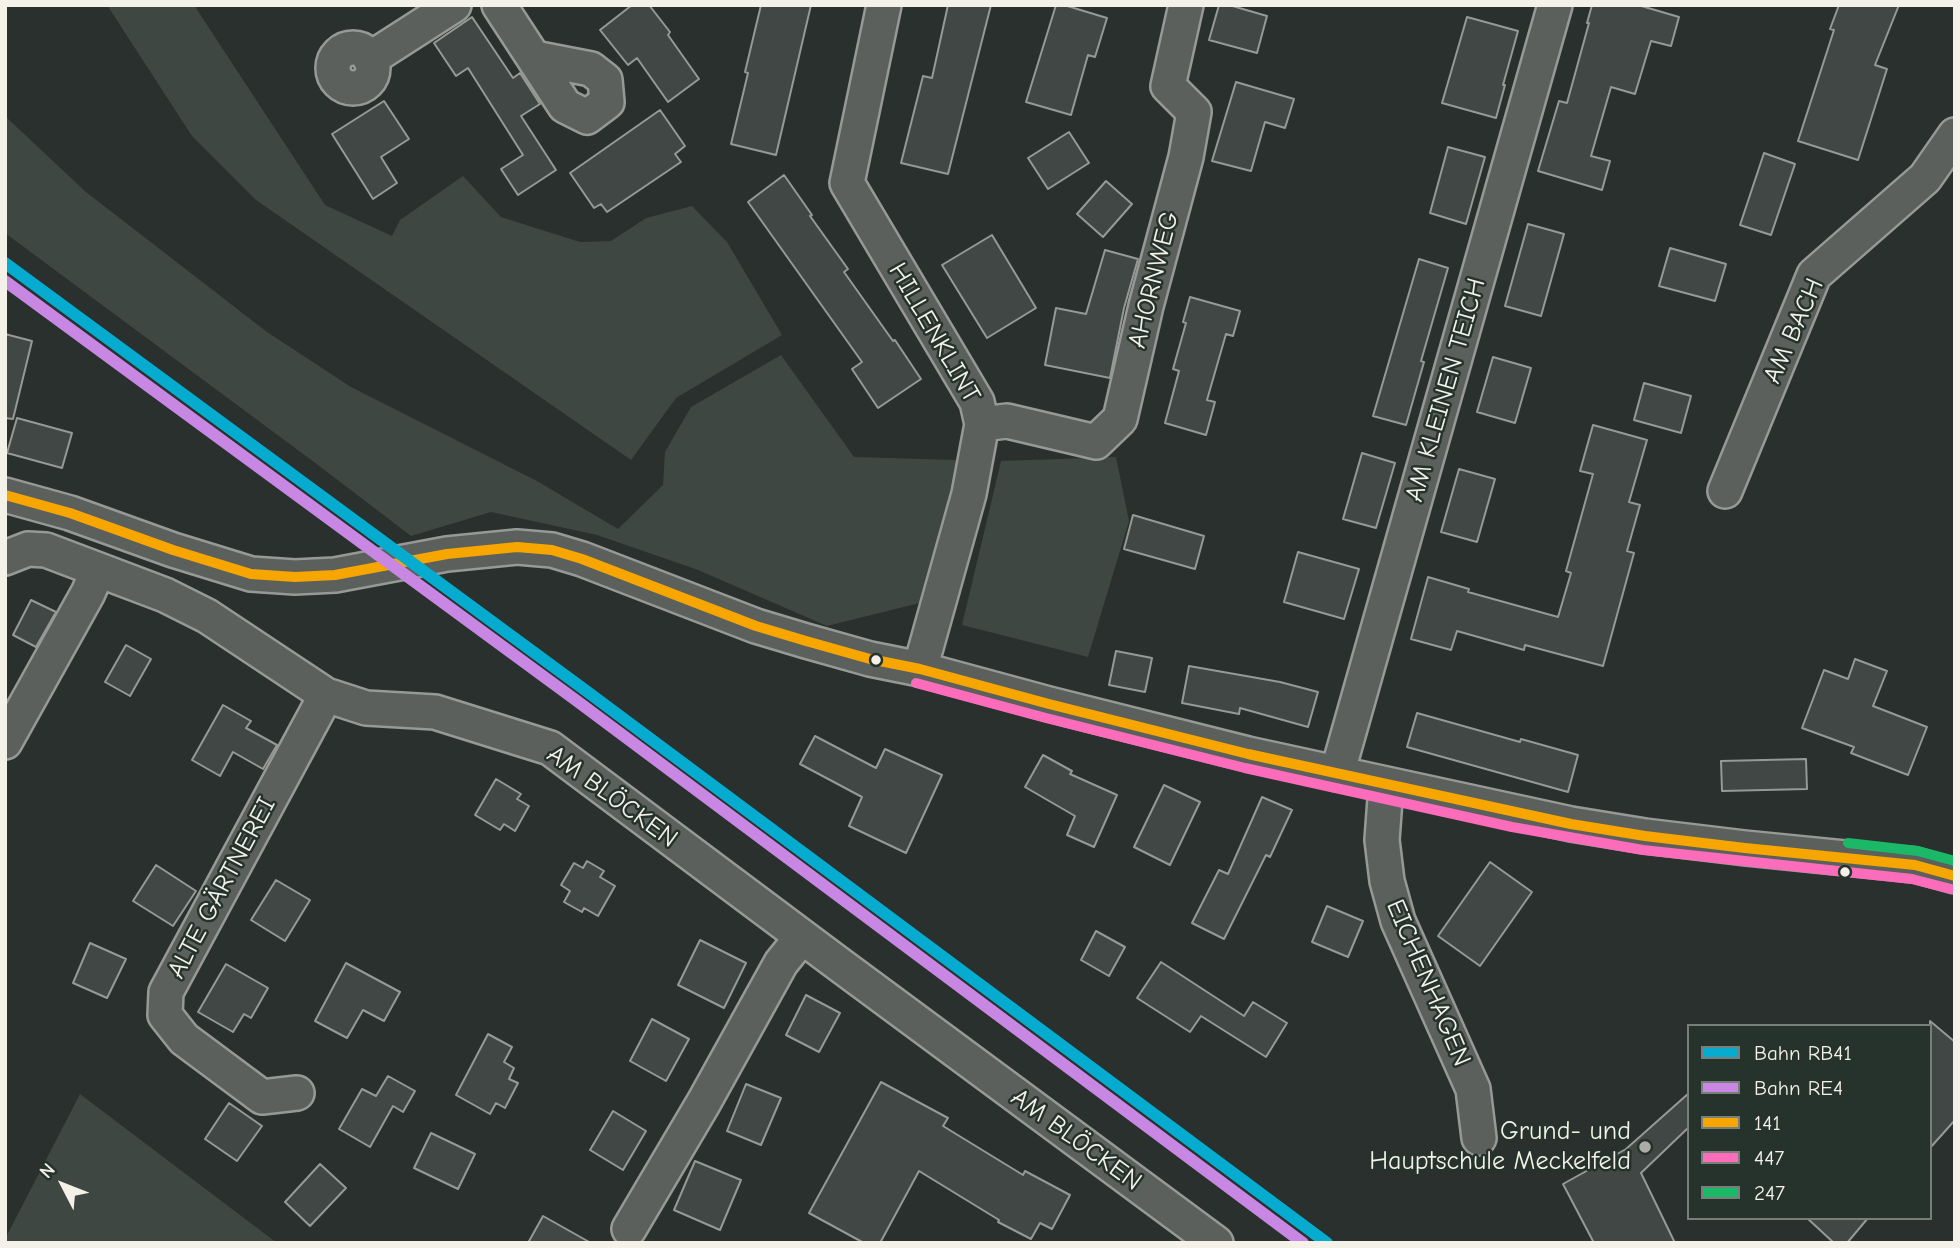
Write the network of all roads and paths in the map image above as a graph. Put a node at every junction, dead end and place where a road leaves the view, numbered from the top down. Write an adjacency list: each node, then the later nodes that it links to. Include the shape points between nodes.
1 (454, 5): 7 (street)
2 (499, 5): 6 (street)
3 (884, 5): 9 (street, HILLENKLINT, via 847,183 977,402)
4 (1186, 5): 9 (street, AHORNWEG, via 1168,86 1194,112 1120,419 1096,442 1007,421)
5 (1555, 5): 17 (street, AM KLEINEN TEICH)
6 (534, 58)
7 (370, 59)
8 (1955, 135): 10 (street, AM BACH, via 1925,178 1814,275)
9 (982, 424): 14 (street, HILLENKLINT, via 969,494)
10 (1725, 491)
11 (5, 495): 14 (street, via 251,574 335,575 447,554 517,547 552,550 756,626)
12 (5, 558): 13 (street, AM BLÖCKEN, via 28,549 46,550)
13 (98, 570): 15 (street, AM BLÖCKEN, via 207,616); 16 (street)
14 (920, 669): 17 (street)
15 (326, 695): 20 (street, AM BLÖCKEN, via 366,708 435,712 550,748); 21 (street, ALTE GÄRTNEREI, via 166,992 165,1015 184,1039 262,1097)
16 (5, 742)
17 (1337, 774): 18 (street)
18 (1386, 785): 19 (street, via 1645,836 1915,865); 22 (street, EICHENHAGEN, via 1382,840 1387,881 1398,921 1473,1088)
19 (1955, 876)
20 (802, 937): 23 (street, via 781,963); 24 (street, AM BLÖCKEN)
21 (297, 1093)
22 (1479, 1138)
23 (629, 1229)
24 (1216, 1243)

